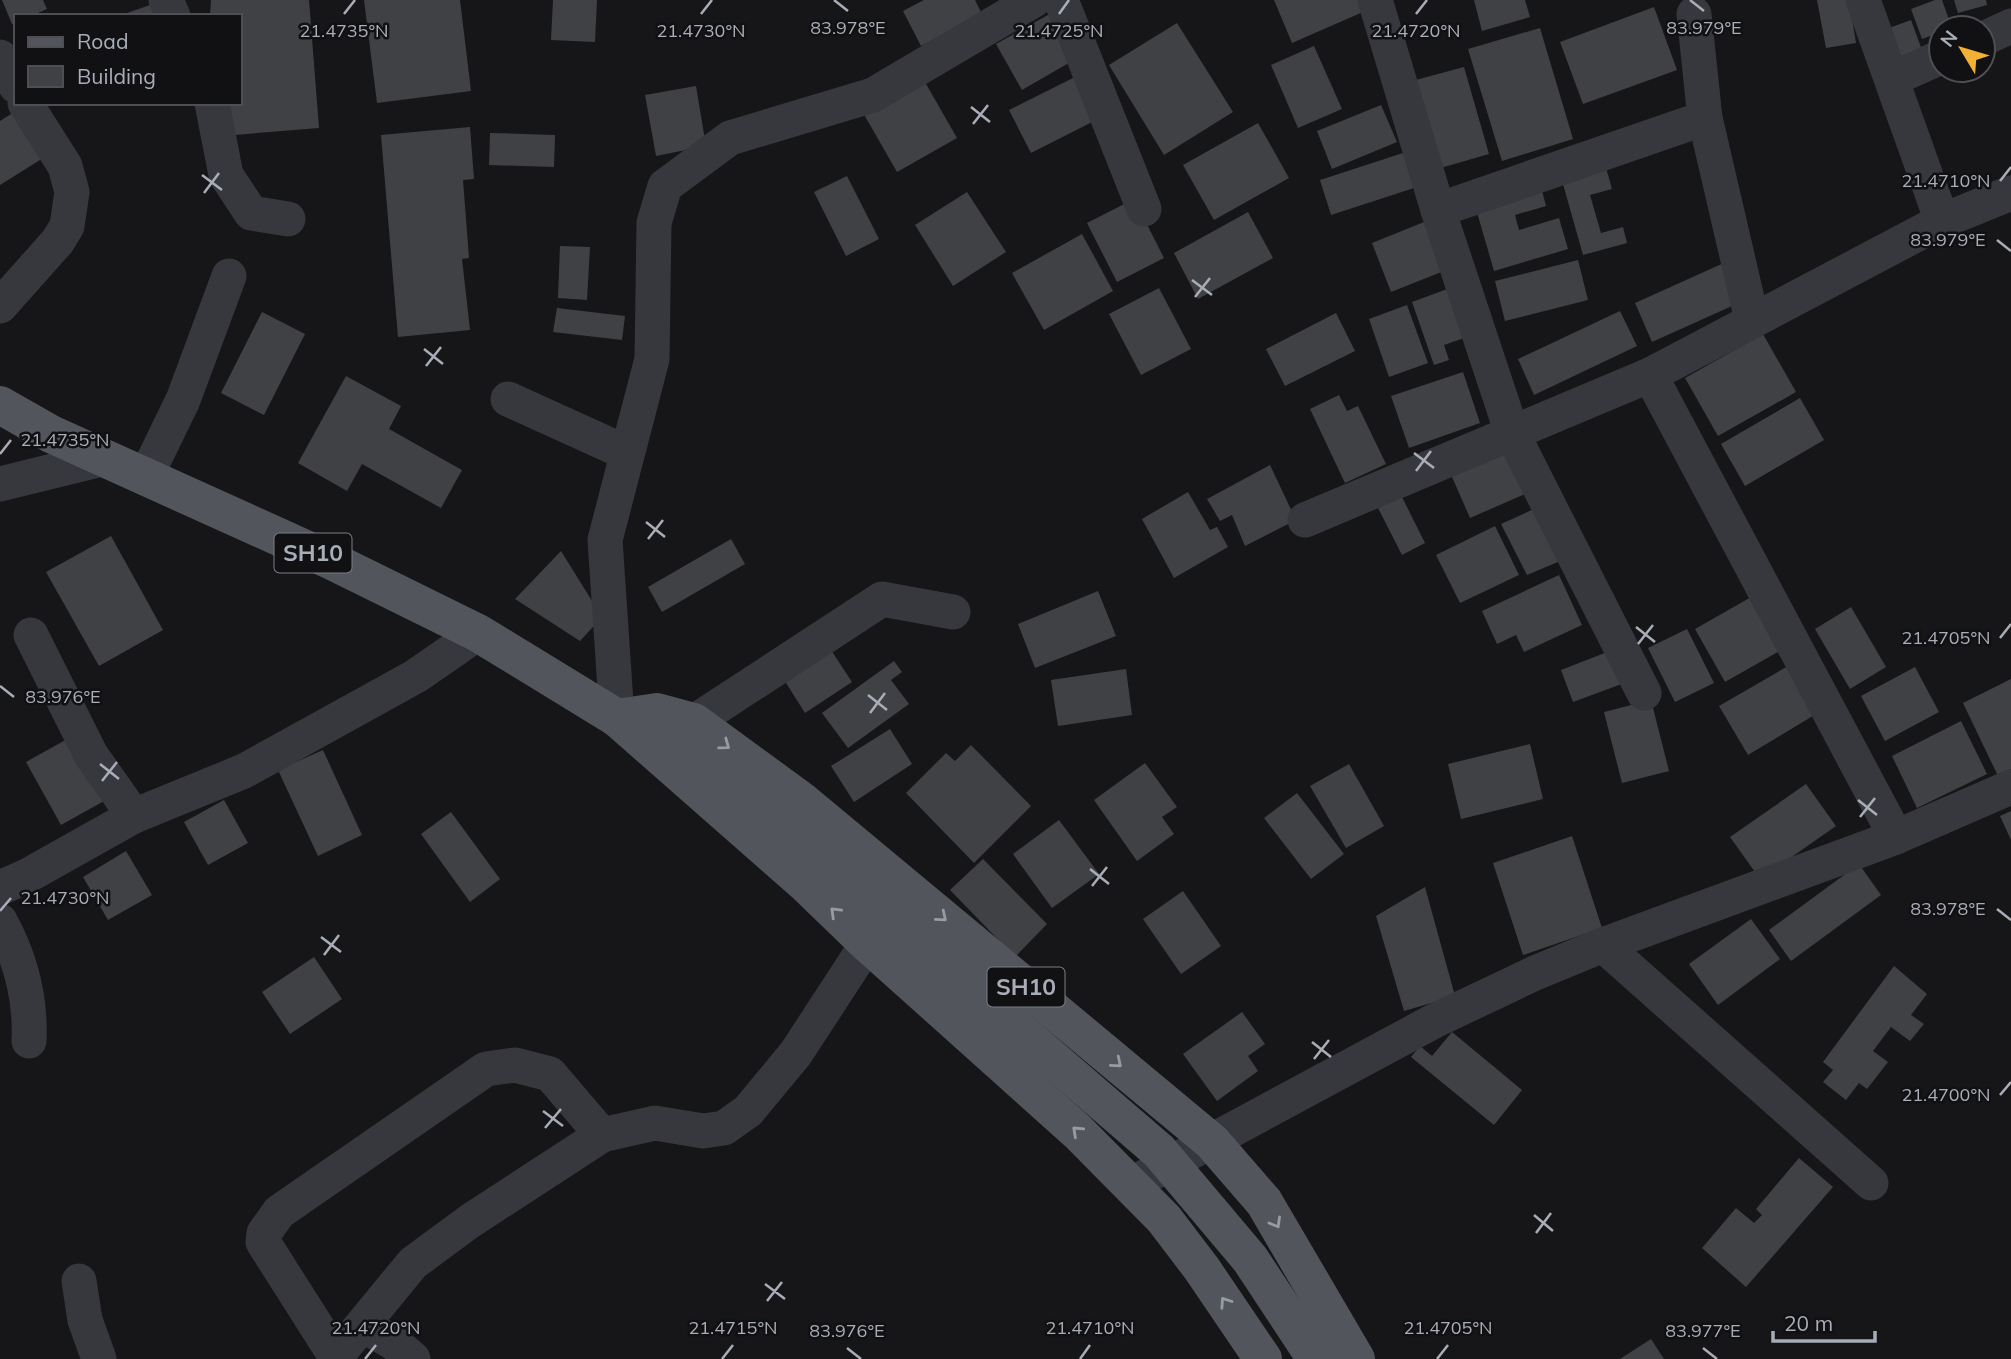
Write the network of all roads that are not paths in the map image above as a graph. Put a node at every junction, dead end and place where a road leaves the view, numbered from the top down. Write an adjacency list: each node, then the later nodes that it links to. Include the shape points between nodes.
1 (1034, 0): 25 (street, via 873,95 730,138 665,186 654,223 652,359)
2 (1061, 0): 14 (street)
3 (1375, 0): 15 (street)
4 (1863, 0): 8 (street)
5 (1694, 14): 12 (street)
6 (0, 57): 9 (street)
7 (1927, 63): 8 (street)
8 (1892, 79): 17 (street)
9 (14, 82)
10 (26, 105): 19 (street, via 65,166 72,192 67,226 58,241)
11 (212, 105): 16 (street, via 232,185 251,213)
12 (1704, 118): 15 (street); 20 (street)
13 (2011, 193): 17 (street)
14 (1144, 209)
15 (1438, 210): 24 (street)
16 (288, 219)
17 (1942, 221): 20 (street)
18 (229, 276): 27 (street, via 183,400)
19 (0, 306)
20 (1752, 320): 21 (street)
21 (1650, 375): 24 (street); 38 (street)
22 (508, 399): 25 (street)
23 (0, 405): 26 (main road, SH10)
24 (1512, 433): 29 (street); 33 (street)
25 (627, 453): 34 (street, via 606,540)
26 (106, 458): 27 (main road, SH10); 28 (street)
27 (146, 476): 31 (main road, SH10)
28 (0, 484)
29 (1305, 520)
30 (953, 612): 35 (street, via 881,599)
31 (478, 633): 34 (main road, SH10); 37 (street, via 416,676 244,771)
32 (31, 635): 37 (street, via 91,755)
33 (1644, 693)
34 (617, 718): 35 (main road, SH10, via 657,712); 42 (main road, one-way to 34); 55 (main road, bridge, via 668,736 738,788 1159,1152 1250,1258)
35 (694, 722): 39 (main road, SH10, one-way to 39, via 803,801)
36 (2011, 787): 38 (street)
37 (134, 816): 40 (street)
38 (1896, 837): 43 (street)
39 (906, 887): 42 (street); 46 (main road, SH10, one-way to 46)
40 (0, 888)
41 (0, 921): 44 (street, via 24,979)
42 (866, 942): 45 (street, via 796,1053 748,1111 724,1128 703,1131 656,1124); 48 (main road, one-way to 42, via 1078,1132)
43 (1603, 945): 46 (street, via 1434,1021); 47 (street)
44 (30, 1041)
45 (602, 1135): 50 (street, via 413,1263); 51 (street, via 550,1074 515,1065 486,1069 279,1212 264,1233 264,1242)
46 (1212, 1142): 48 (street); 56 (main road, SH10, one-way to 56, via 1265,1202)
47 (1871, 1182)
48 (1130, 1185): 54 (main road, one-way to 48, via 1164,1219)
49 (79, 1281): 52 (street, via 85,1320)
50 (363, 1325): 51 (street); 53 (street)
51 (335, 1358)
52 (99, 1359)
53 (413, 1359)
54 (1263, 1359)
55 (1316, 1359)
56 (1356, 1359)

